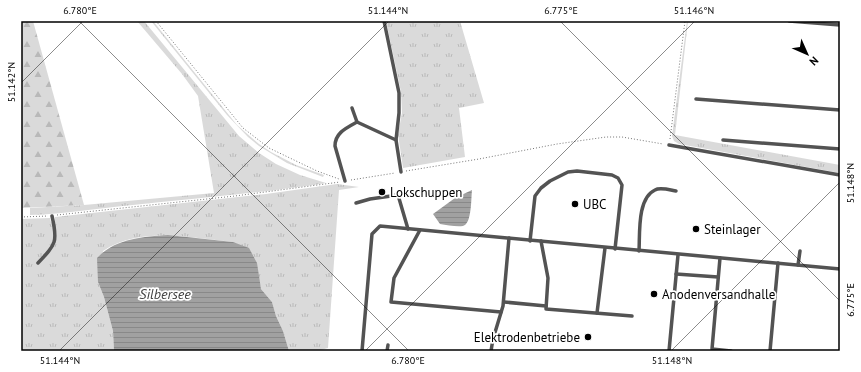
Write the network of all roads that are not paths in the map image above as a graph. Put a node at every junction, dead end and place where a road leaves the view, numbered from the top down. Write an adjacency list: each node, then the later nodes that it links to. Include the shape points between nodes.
1 (384, 21): 8 (lane, via 399,93)
2 (789, 21): 3 (lane)
3 (840, 25)
4 (696, 99): 6 (lane)
5 (352, 108): 7 (lane)
6 (840, 110)
7 (357, 122): 8 (lane); 14 (lane, via 338,134 335,141)
8 (396, 140): 12 (lane)
9 (723, 140): 11 (lane)
10 (669, 145): 13 (lane)
11 (840, 149)
12 (401, 172)
13 (840, 175)
14 (345, 182)
15 (676, 191): 25 (lane, via 656,189 647,197 641,209)
16 (356, 203): 18 (lane, via 398,195)
17 (52, 216): 29 (lane, via 56,239)
18 (408, 229): 19 (lane); 41 (lane, via 380,226 372,234)
19 (420, 230): 20 (lane); 37 (lane, via 394,278 391,302)
20 (509, 238): 21 (lane); 35 (lane)
21 (530, 241): 22 (lane); 24 (lane, via 535,196 544,185 573,172 609,174 618,178 622,185)
22 (541, 241): 23 (lane); 36 (lane, via 548,278)
23 (605, 248): 24 (lane); 38 (lane)
24 (615, 249): 25 (lane)
25 (639, 251): 27 (lane)
26 (800, 251): 31 (lane)
27 (678, 255): 28 (lane); 33 (lane)
28 (720, 258): 30 (lane); 34 (lane)
29 (38, 263)
30 (778, 263): 31 (lane); 46 (lane)
31 (798, 265): 32 (lane)
32 (840, 270)
33 (676, 274): 34 (lane); 44 (lane)
34 (718, 277): 45 (lane, via 712,349)
35 (504, 302): 36 (lane); 37 (lane)
36 (546, 306): 38 (lane, via 546,309)
37 (501, 312): 43 (lane)
38 (597, 313): 39 (lane)
39 (632, 316)
40 (388, 346): 42 (lane)
41 (362, 351)
42 (387, 351)
43 (491, 351)
44 (669, 351)
45 (731, 351)
46 (770, 351)

